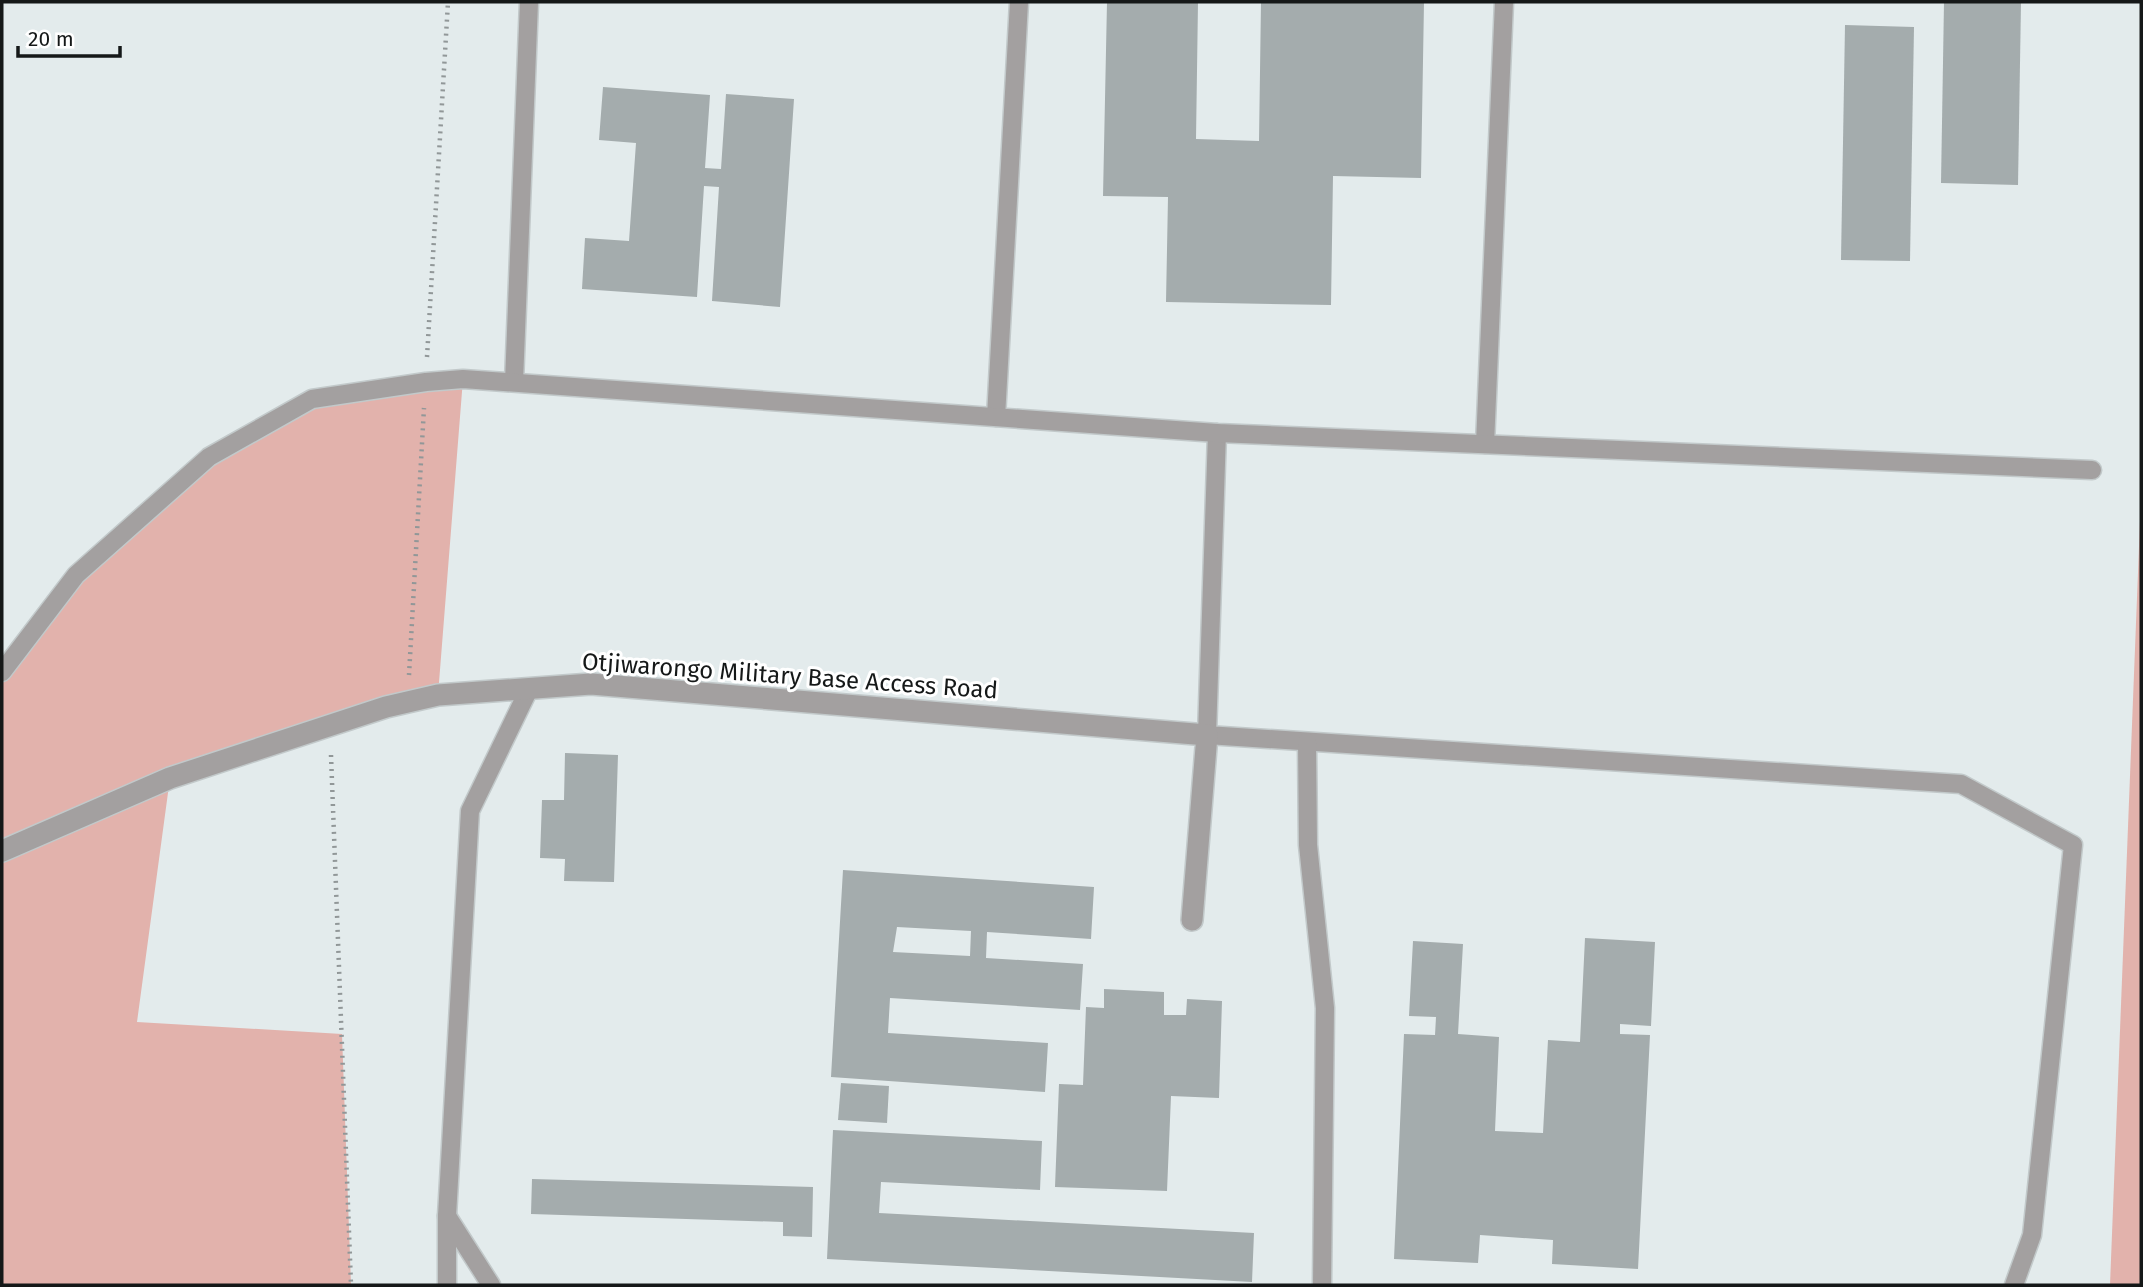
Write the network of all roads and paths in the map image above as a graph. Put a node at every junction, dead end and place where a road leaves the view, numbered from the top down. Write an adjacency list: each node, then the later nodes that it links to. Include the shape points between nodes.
1 (448, 2): 5 (path)
2 (529, 2): 6 (lane)
3 (1019, 2): 7 (lane)
4 (1504, 2): 9 (lane)
5 (426, 382): 6 (lane); 11 (lane, via 312,399 209,457 76,575); 13 (path)
6 (514, 382): 7 (lane)
7 (996, 417): 8 (lane)
8 (1217, 433): 9 (lane); 15 (lane)
9 (1485, 444): 10 (lane)
10 (2092, 470)
11 (2, 672)
12 (529, 689): 13 (street, Otjiwarongo Military Base Access Road, via 438,695); 15 (street, Otjiwarongo Military Base Access Road, via 591,684); 19 (lane, via 470,811)
13 (407, 702): 14 (street, Otjiwarongo Military Base Access Road)
14 (329, 725): 17 (street, Otjiwarongo Military Base Access Road, via 170,778); 20 (path)
15 (1207, 735): 16 (lane); 18 (street)
16 (1307, 742): 23 (lane, via 1308,845 1325,1008); 24 (lane, via 1961,784 2073,845 2032,1235)
17 (2, 851)
18 (1192, 920)
19 (447, 1216): 21 (lane); 22 (lane)
20 (351, 1285)
21 (447, 1285)
22 (491, 1285)
23 (1322, 1285)
24 (2014, 1285)

